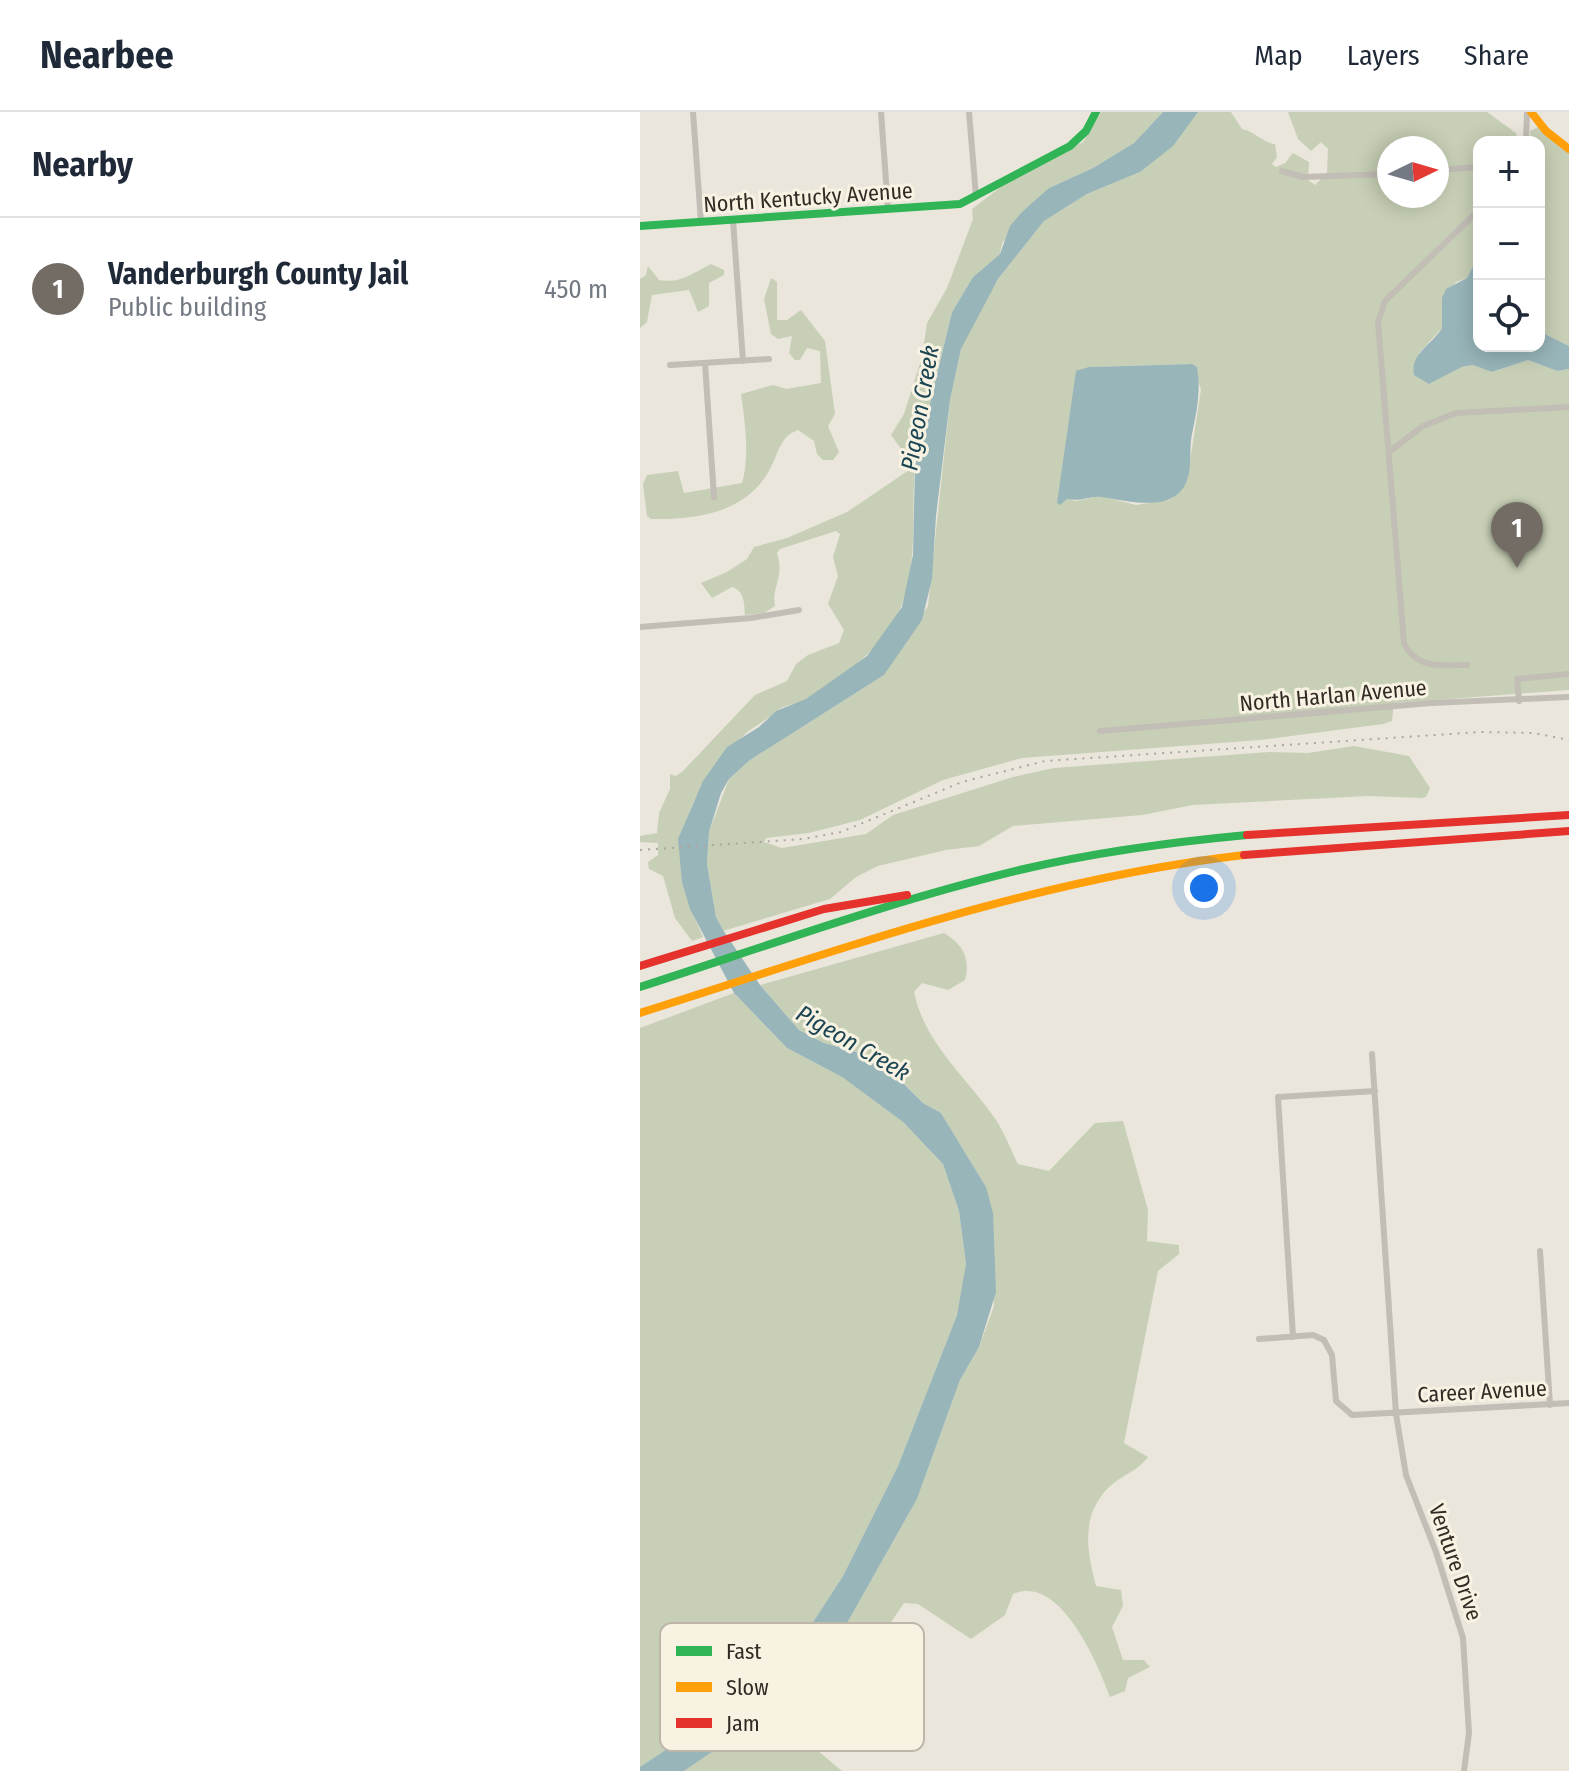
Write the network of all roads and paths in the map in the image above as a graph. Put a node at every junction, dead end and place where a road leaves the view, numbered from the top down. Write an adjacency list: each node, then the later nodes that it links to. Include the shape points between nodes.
1 (693, 112): 16 (street)
2 (881, 112): 13 (street)
3 (969, 112): 12 (street)
4 (1096, 112): 12 (main road, North Kentucky Avenue, via 1070,146)
5 (1529, 112): 6 (street); 7 (main road)
6 (1527, 136)
7 (1569, 149)
8 (1473, 167): 9 (street)
9 (1449, 169)
10 (1282, 171): 11 (street, via 1303,177)
11 (1377, 174)
12 (976, 197): 13 (main road, North Kentucky Avenue, via 960,204)
13 (888, 209): 15 (main road, North Kentucky Avenue)
14 (1473, 216): 23 (street, via 1385,301 1379,313)
15 (733, 220): 16 (main road, North Kentucky Avenue); 19 (street)
16 (701, 222): 17 (main road, North Kentucky Avenue)
17 (640, 226)
18 (769, 359): 19 (street)
19 (743, 361): 20 (street)
20 (705, 363): 21 (street); 24 (street)
21 (670, 365)
22 (1569, 407): 23 (street, via 1456,413 1423,426)
23 (1389, 452): 27 (street, via 1404,643 1410,655 1431,666)
24 (714, 497)
25 (799, 610): 26 (street)
26 (640, 627)
27 (1467, 665)
28 (1569, 674): 30 (street, via 1517,679)
29 (1569, 697): 30 (street, North Harlan Avenue)
30 (1519, 701): 31 (street, North Harlan Avenue, via 1431,703)
31 (1100, 731)
32 (1569, 815): 34 (main road, via 1190,843 1085,857)
33 (1569, 831): 37 (main road, via 1266,853 1156,868 970,909)
34 (947, 888): 35 (main road, via 824,909); 36 (main road)
35 (640, 966)
36 (640, 987)
37 (640, 1013)
38 (1372, 1054): 39 (street, Venture Drive)
39 (1375, 1091): 41 (street, via 1278,1097); 45 (street, Venture Drive)
40 (1540, 1251): 44 (street)
41 (1293, 1337): 42 (street); 45 (street, Career Avenue, via 1316,1335 1329,1345 1335,1397 1343,1411 1356,1416)
42 (1259, 1339)
43 (1569, 1403): 44 (street, Career Avenue)
44 (1550, 1405): 45 (street, Career Avenue)
45 (1396, 1414): 46 (street, Venture Drive, via 1406,1475 1463,1638 1469,1733)
46 (1464, 1771)

